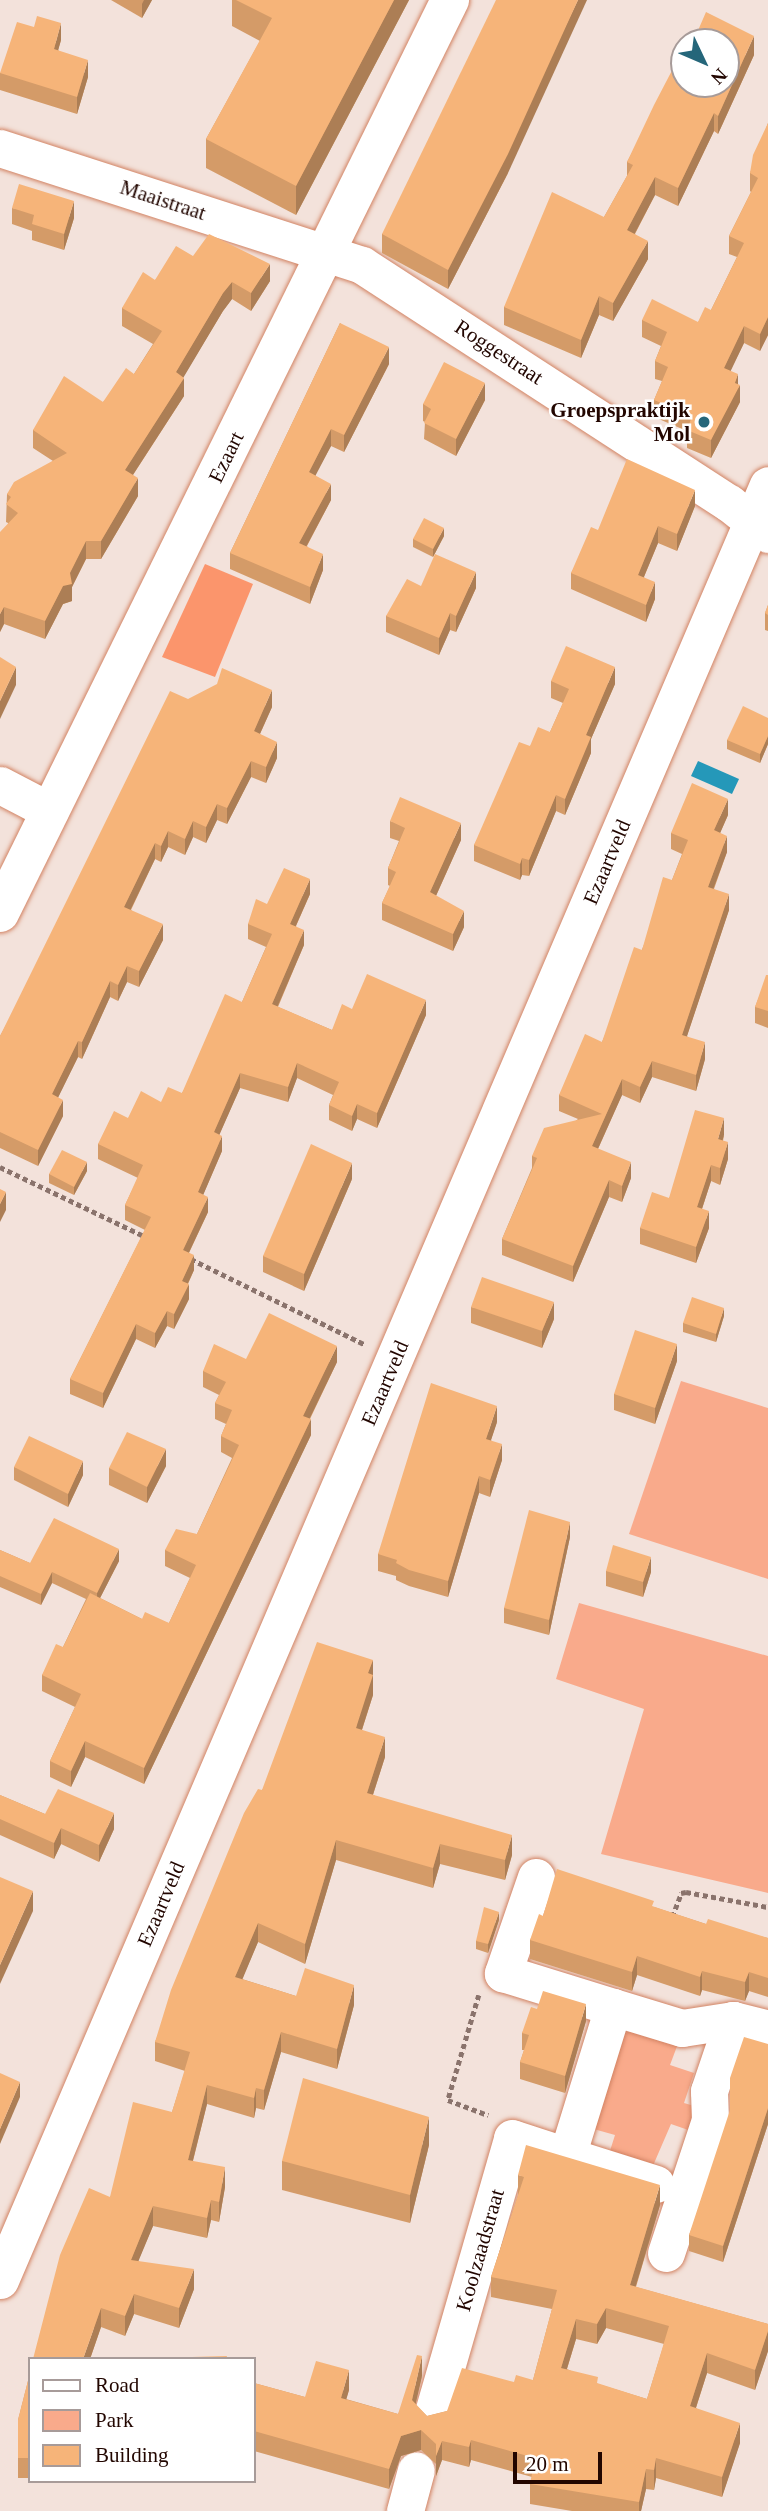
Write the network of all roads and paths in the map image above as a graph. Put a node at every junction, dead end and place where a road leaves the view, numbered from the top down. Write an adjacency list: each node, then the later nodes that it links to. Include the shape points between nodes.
1 (450, 0): 3 (main road, Ezaart)
2 (0, 148): 3 (street, Maaistraat)
3 (327, 253): 5 (street, Roggestraat, via 362,265 443,316 729,503); 7 (main road, Ezaart)
4 (768, 485): 5 (street, Ezaartveld)
5 (760, 529): 12 (street, Ezaartveld)
6 (0, 785): 7 (street)
7 (50, 811): 8 (main road, Ezaart)
8 (0, 913)
9 (0, 1167): 10 (path)
10 (158, 1243)
11 (182, 1255): 12 (path)
12 (395, 1359): 24 (street, Ezaartveld)
13 (536, 1877): 16 (street)
14 (768, 1907): 15 (path, via 686,1892 681,1893 671,1919)
15 (659, 1916)
16 (503, 1973): 17 (street); 20 (path, via 485,1975 448,2100 511,2124)
17 (613, 2007): 18 (street, via 682,2028); 21 (street)
18 (733, 2020): 19 (street); 23 (street, via 709,2091 710,2120)
19 (768, 2029)
20 (512, 2138): 21 (street); 25 (street, Koolzaadstraat)
21 (567, 2156): 22 (street)
22 (656, 2184)
23 (666, 2253)
24 (0, 2280)
25 (432, 2416)
26 (416, 2470): 27 (street)
27 (405, 2511)

